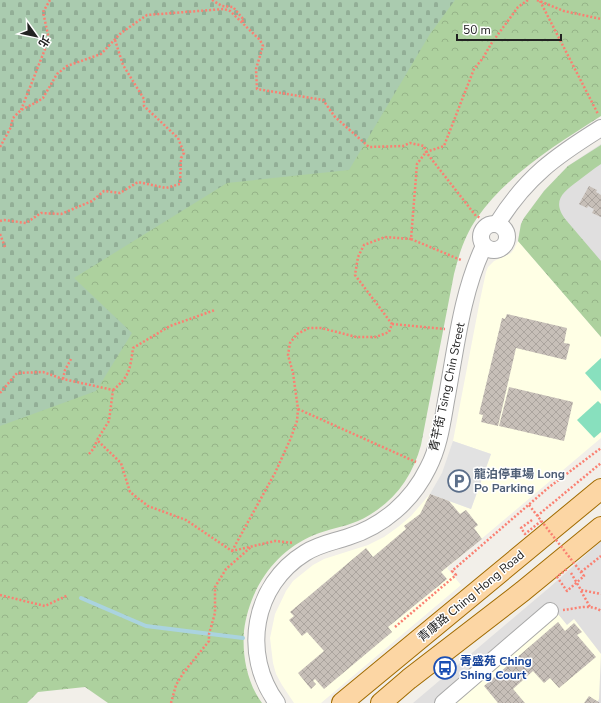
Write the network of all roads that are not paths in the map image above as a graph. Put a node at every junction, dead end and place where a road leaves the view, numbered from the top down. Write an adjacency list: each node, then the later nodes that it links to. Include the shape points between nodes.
1 (601, 128): 5 (street, 青芊街 Tsing Chin Street, via 541,169 514,199 497,224 507,233 504,245 496,250 484,246 465,297 439,437 429,467 412,494 376,525 318,546 294,561 278,577 266,596 257,623 256,652 263,680)
2 (601, 488): 6 (main road, 青康路 Ching Hong Road)
3 (601, 527): 7 (main road, 青康路 Ching Hong Road, via 523,591 409,678)
4 (550, 611): 8 (street)
5 (276, 703)
6 (342, 703)
7 (381, 703)
8 (443, 703)

